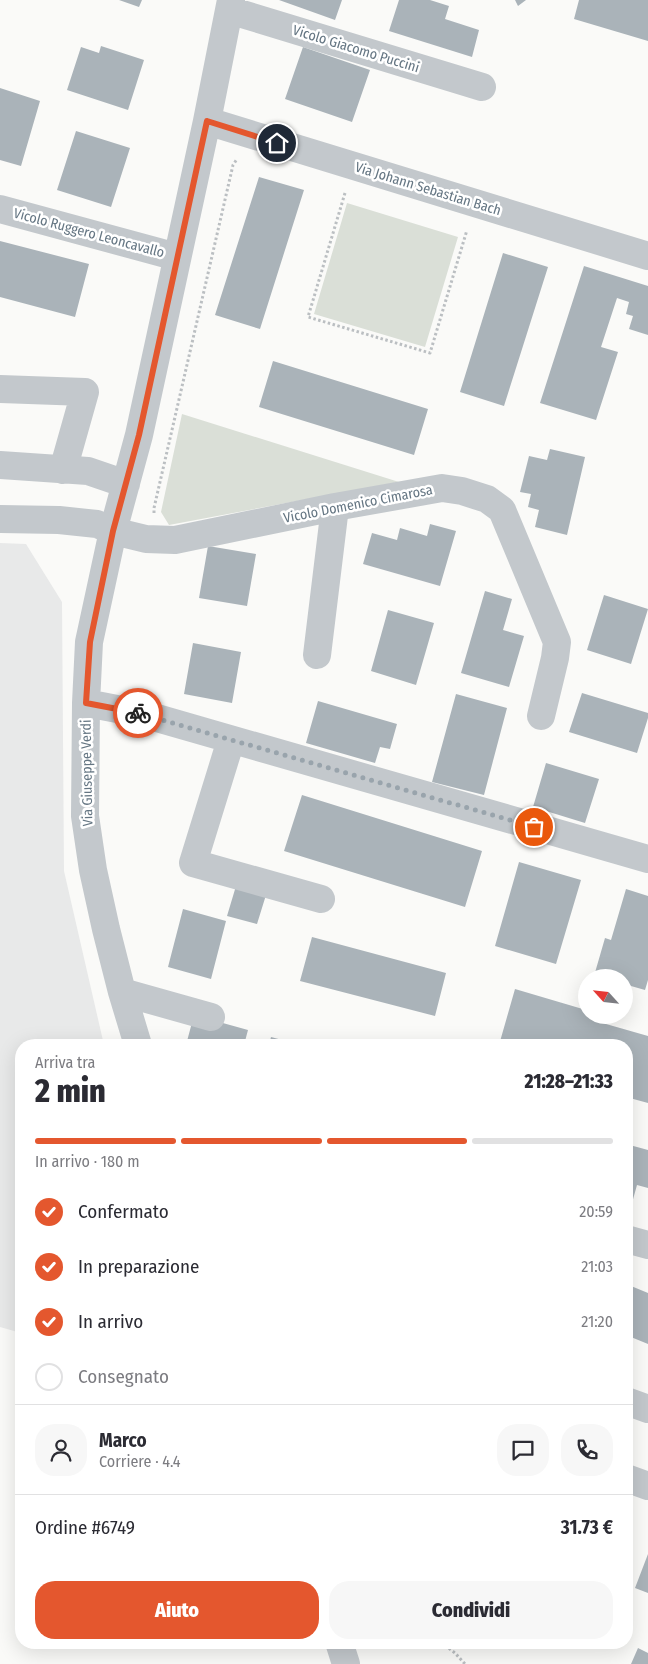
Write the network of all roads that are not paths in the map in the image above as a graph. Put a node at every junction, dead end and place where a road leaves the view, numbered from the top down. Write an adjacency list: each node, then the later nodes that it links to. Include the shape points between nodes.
1 (230, 5): 2 (street, Vicolo Giacomo Puccini); 3 (street, Via Giuseppe Verdi)
2 (482, 87)
3 (207, 121): 5 (street, Via Johann Sebastian Bach); 6 (street, Via Giuseppe Verdi)
4 (0, 209): 6 (street, Vicolo Ruggero Leoncavallo)
5 (648, 256)
6 (177, 258): 10 (street, Via Giuseppe Verdi)
7 (0, 388): 9 (street, via 84,392)
8 (0, 465): 9 (street)
9 (63, 470): 10 (street, via 88,471)
10 (126, 484): 13 (street, Via Giuseppe Verdi)
11 (335, 507): 13 (street, Vicolo Domenico Cimarosa, via 175,540 146,539); 14 (street); 16 (street, Vicolo Domenico Cimarosa, via 442,488 487,499 502,510 557,642)
12 (0, 519): 13 (street, Vicolo Domenico Cimarosa, via 97,524)
13 (113, 531): 15 (street, Via Giuseppe Verdi, via 90,642)
14 (317, 655)
15 (86, 703): 17 (street, via 143,714); 20 (street, Via Giuseppe Verdi, via 85,816 95,878)
16 (541, 716)
17 (231, 740): 18 (street); 19 (street, via 194,864)
18 (648, 859)
19 (321, 898)
20 (122, 992): 21 (street); 22 (street, Via Giuseppe Verdi)
21 (211, 1018)
22 (136, 1039)
23 (633, 1241): 24 (street)
24 (648, 1246)
25 (633, 1404): 26 (street)
26 (648, 1409)
27 (633, 1481): 28 (street)
28 (648, 1486)
29 (341, 1649): 30 (street)
30 (346, 1664)

